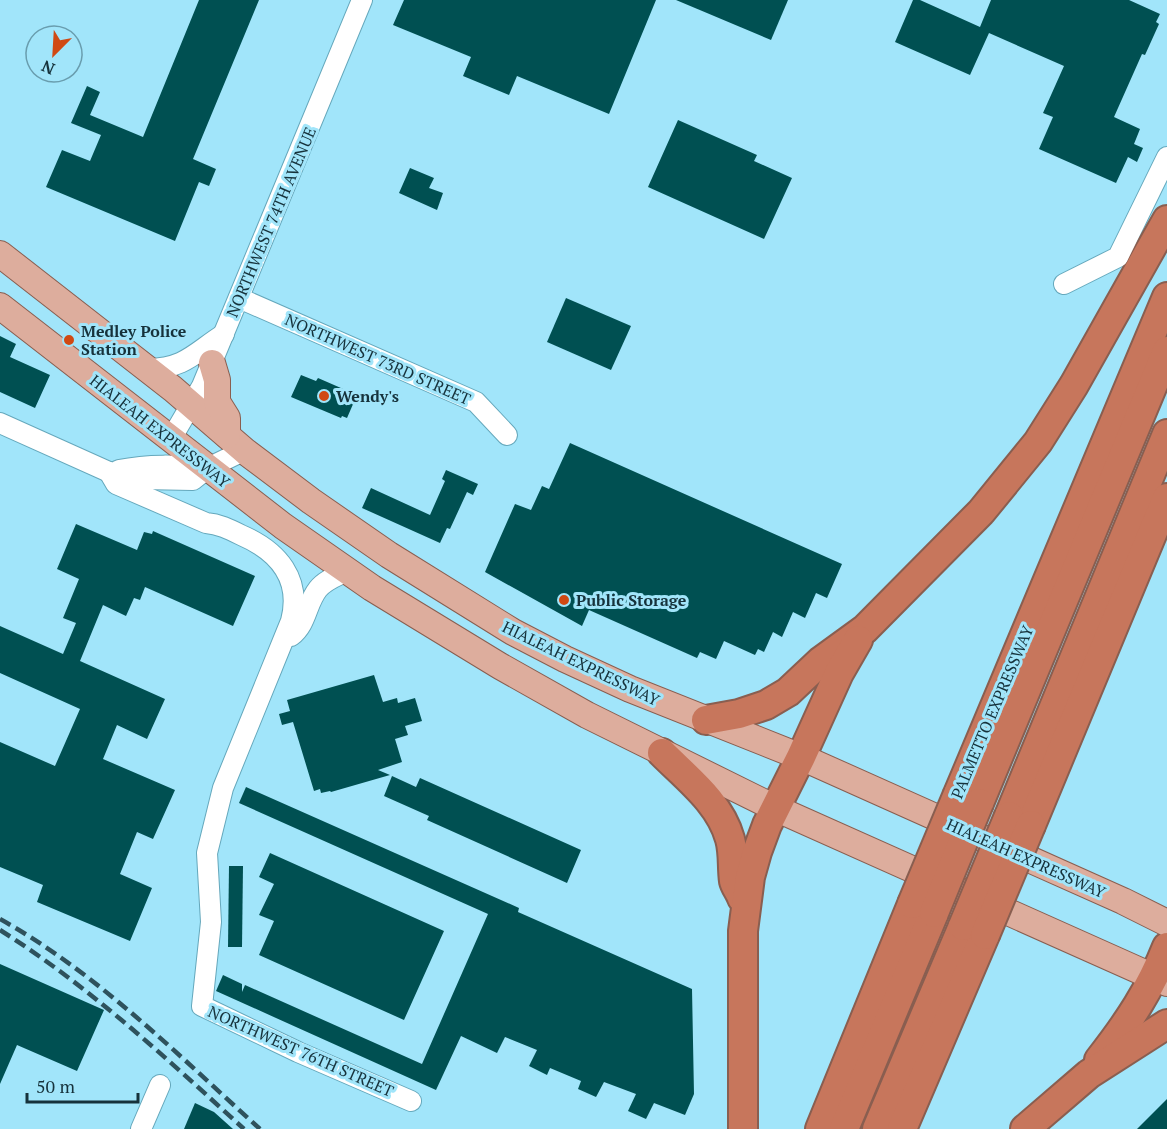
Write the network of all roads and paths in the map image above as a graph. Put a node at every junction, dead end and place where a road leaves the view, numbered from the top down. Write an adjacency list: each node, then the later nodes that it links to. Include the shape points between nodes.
1 (362, 0): 7 (street, NORTHWEST 74TH AVENUE)
2 (1167, 157): 5 (street, via 1118,257)
3 (1167, 220): 25 (highway, via 1038,441 981,512)
4 (0, 254): 12 (main road, HIALEAH EXPRESSWAY)
5 (1064, 285)
6 (1167, 297): 30 (highway, PALMETTO EXPRESSWAY)
7 (239, 298): 9 (street, NORTHWEST 74TH AVENUE); 16 (street, NORTHWEST 73RD STREET, via 476,402)
8 (0, 306): 17 (main road, HIALEAH EXPRESSWAY)
9 (224, 334): 11 (street, NORTHWEST 74TH AVENUE); 12 (street, via 180,364)
10 (1167, 351): 30 (highway)
11 (212, 363): 13 (street, NORTHWEST 74TH AVENUE); 18 (main road, via 217,402)
12 (148, 369): 13 (main road, HIALEAH EXPRESSWAY)
13 (192, 406): 17 (street, NORTHWEST 74TH AVENUE); 18 (main road, HIALEAH EXPRESSWAY)
14 (0, 423): 20 (street)
15 (1167, 434): 32 (highway)
16 (507, 435)
17 (171, 439): 19 (main road, HIALEAH EXPRESSWAY)
18 (236, 443): 19 (street); 27 (main road, HIALEAH EXPRESSWAY, via 366,540 496,622 583,668)
19 (208, 468): 20 (street, via 147,465); 21 (street, via 193,480); 24 (main road, HIALEAH EXPRESSWAY)
20 (116, 471): 21 (street); 23 (street, via 116,484 206,524)
21 (142, 479): 23 (street, via 211,516)
22 (1167, 498): 32 (highway)
23 (218, 524): 26 (street, via 270,551 288,575 293,609)
24 (347, 571): 26 (street, via 318,589 300,629); 28 (main road, HIALEAH EXPRESSWAY, via 509,671)
25 (865, 628): 27 (highway, via 788,692 766,705); 29 (highway, via 839,673)
26 (282, 643): 42 (street, NORTHWEST 76TH STREET, via 231,767 207,853 210,922 202,1006)
27 (706, 720): 29 (main road, HIALEAH EXPRESSWAY)
28 (662, 753): 31 (main road, HIALEAH EXPRESSWAY); 33 (highway, via 717,810 731,841 734,882)
29 (801, 757): 31 (highway); 35 (main road, HIALEAH EXPRESSWAY)
30 (968, 798): 34 (highway, PALMETTO EXPRESSWAY, bridge)
31 (775, 808): 33 (highway, via 760,842); 38 (main road, HIALEAH EXPRESSWAY)
32 (1020, 821): 36 (highway, bridge)
33 (745, 903): 44 (highway)
34 (923, 908): 45 (highway, PALMETTO EXPRESSWAY); 46 (highway)
35 (1167, 923)
36 (974, 931): 47 (highway); 48 (highway)
37 (1167, 946): 38 (highway)
38 (1161, 980): 40 (highway)
39 (1167, 1024): 40 (highway)
40 (1089, 1074): 49 (highway)
41 (160, 1085): 43 (street)
42 (411, 1101)
43 (141, 1129)
44 (743, 1129)
45 (820, 1129)
46 (844, 1129)
47 (877, 1129)
48 (902, 1129)
49 (1025, 1129)

